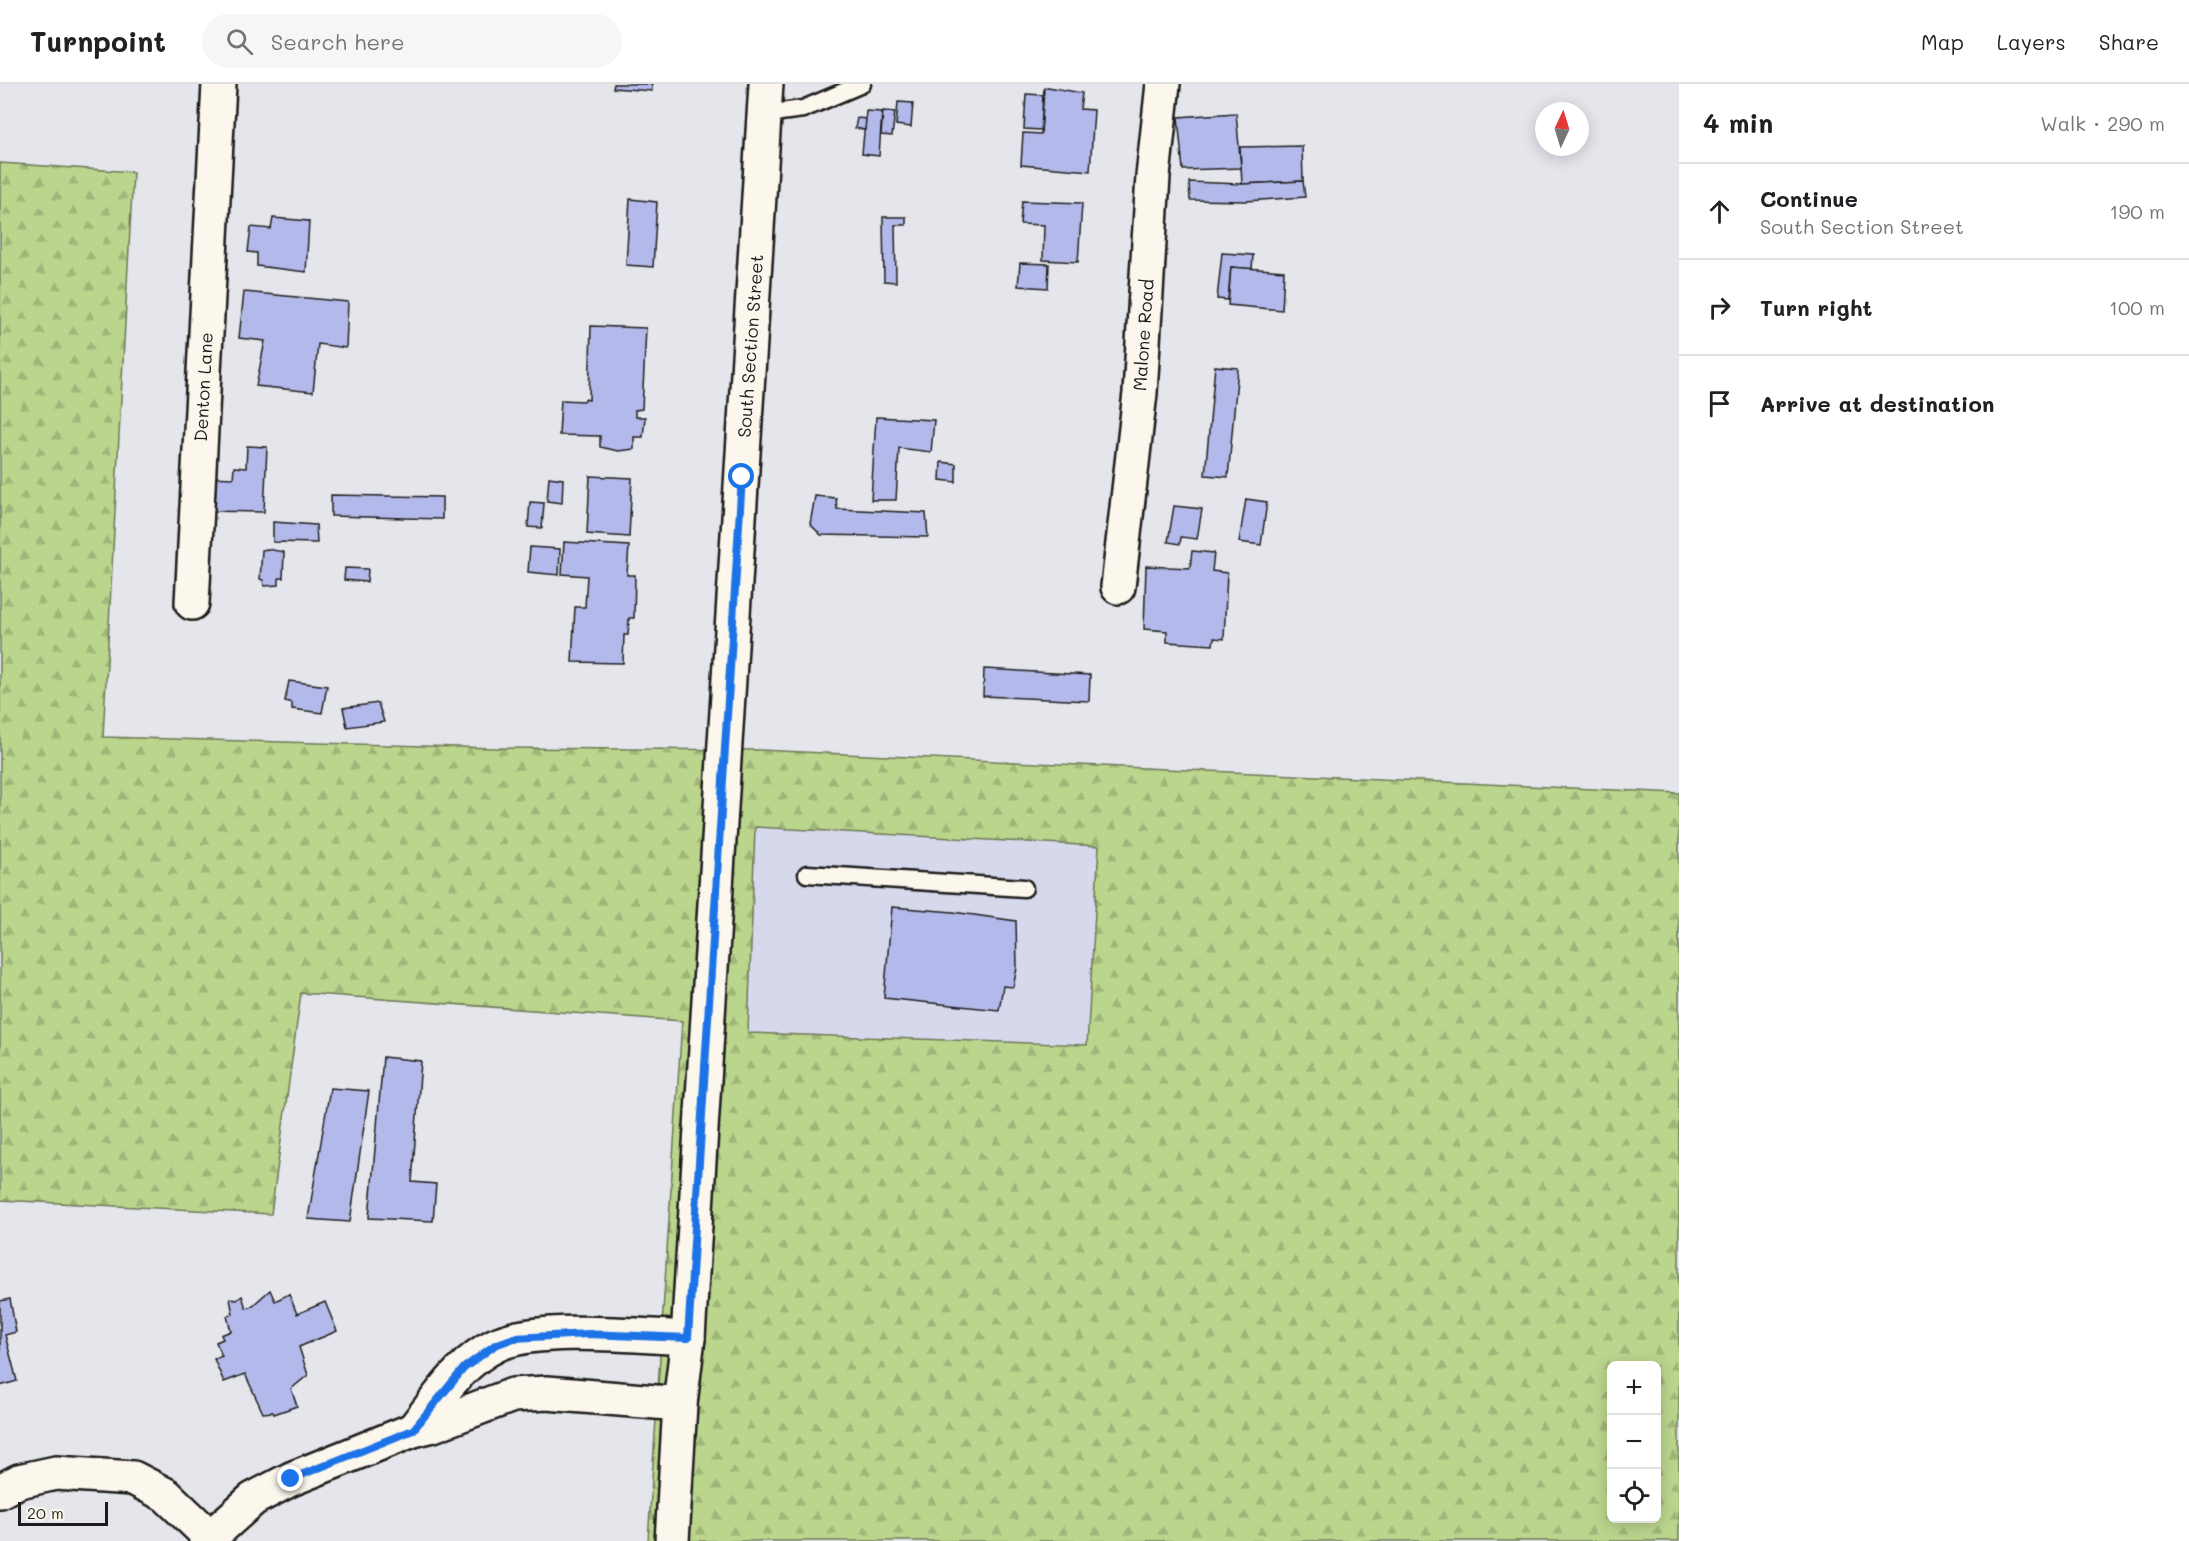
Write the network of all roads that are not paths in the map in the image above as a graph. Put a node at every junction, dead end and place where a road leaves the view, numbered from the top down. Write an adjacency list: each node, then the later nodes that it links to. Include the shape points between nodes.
1 (219, 84): 6 (street, Denton Lane)
2 (862, 84): 4 (lane, via 803,109)
3 (1164, 84): 5 (street, Malone Road, via 1152,183 1140,393)
4 (766, 99): 9 (street, South Section Street)
5 (1118, 586)
6 (192, 603)
7 (807, 874): 8 (lane)
8 (1024, 888)
9 (688, 1338): 10 (street, South Section Street); 11 (street, via 588,1334 514,1338 495,1345 464,1368)
10 (680, 1404): 11 (street, via 547,1393 513,1395); 14 (street, South Section Street)
11 (413, 1430): 13 (street, via 291,1479 253,1499)
12 (0, 1491): 13 (street, via 19,1481 56,1473 133,1478 166,1495)
13 (208, 1539)
14 (672, 1541)

